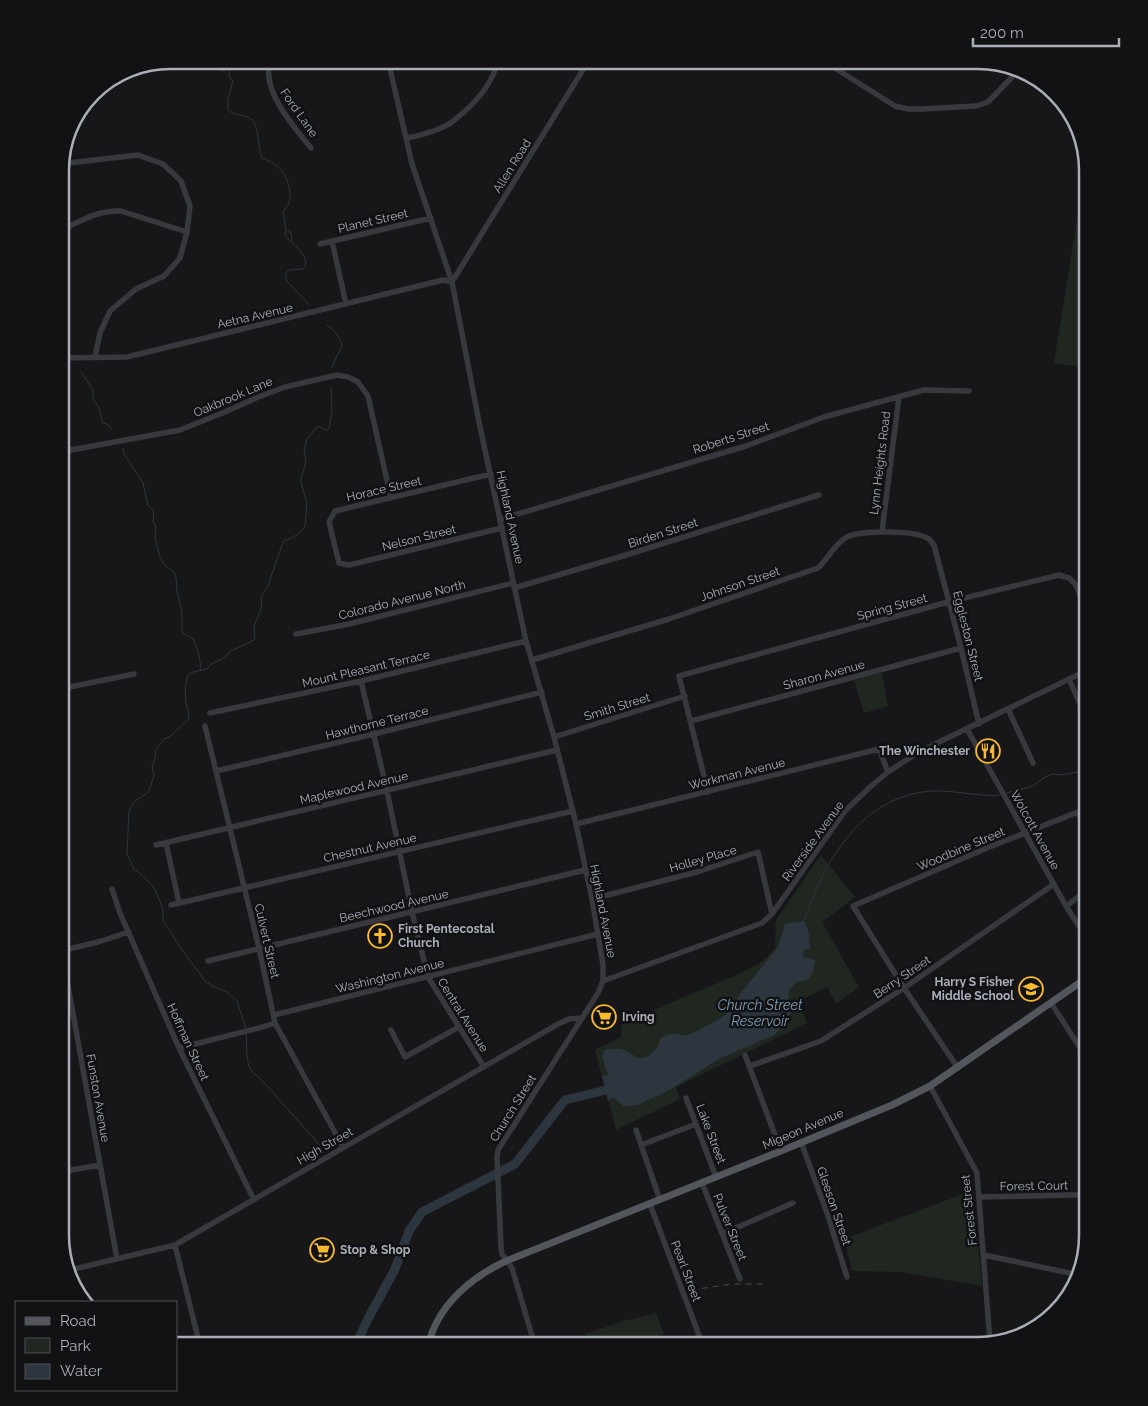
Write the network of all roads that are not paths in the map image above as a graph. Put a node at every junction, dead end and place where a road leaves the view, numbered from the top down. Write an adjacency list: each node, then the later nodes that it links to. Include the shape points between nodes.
1 (268, 69): 8 (street, Ford Lane, via 271,90)
2 (390, 69): 7 (street, Highland Avenue)
3 (496, 69): 7 (street, via 488,86 452,122)
4 (583, 69): 15 (street, Allen Road)
5 (836, 69): 6 (street, via 895,106 908,109 976,106 988,102)
6 (1014, 75)
7 (407, 138): 10 (street, Highland Avenue, via 412,164)
8 (311, 148)
9 (69, 162): 12 (street, via 138,155 162,164 181,181 190,206)
10 (431, 218): 13 (street, Planet Street); 15 (street, Highland Avenue)
11 (69, 227): 12 (street, via 97,214 122,211)
12 (187, 232): 17 (street, via 180,258 164,276 136,289 110,311 100,333)
13 (332, 241): 14 (street, Planet Street); 16 (street)
14 (320, 244)
15 (452, 282): 16 (street, Aetna Avenue, via 443,280); 22 (street, Highland Avenue)
16 (346, 304): 17 (street, Aetna Avenue, via 128,357)
17 (95, 357): 18 (street, Aetna Avenue)
18 (69, 358)
19 (969, 391): 20 (street, Roberts Street, via 924,390)
20 (899, 397): 25 (street, Roberts Street, via 824,417 746,446); 27 (street, Lynn Heights Road)
21 (69, 450): 24 (street, Oakbrook Lane, via 180,430 286,386 337,375 358,382 368,396)
22 (491, 474): 24 (street, Horace Street); 25 (street, Highland Avenue)
23 (819, 495): 30 (street, Birden Street, via 626,555)
24 (391, 498): 29 (street, Horace Street, via 335,511 329,522)
25 (501, 519): 26 (street, Highland Avenue)
26 (502, 528): 29 (street, Nelson Street, via 348,565); 30 (street, Highland Avenue)
27 (882, 531): 28 (street, Johnson Street, via 928,538); 36 (street, Johnson Street, via 848,536 818,568 668,619)
28 (936, 553): 32 (street, Eggleston Street)
29 (339, 563)
30 (513, 585): 33 (street, Colorado Avenue North); 34 (street, Highland Avenue)
31 (1079, 592): 32 (street, Spring Street, via 1069,578 1058,575)
32 (948, 602): 35 (street, Eggleston Street); 43 (street, Spring Street, via 679,676)
33 (296, 634)
34 (526, 641): 36 (street, Highland Avenue); 40 (street, Mount Pleasant Terrace)
35 (961, 648): 47 (street, Sharon Avenue); 48 (street, Eggleston Street)
36 (532, 660): 42 (street, Highland Avenue)
37 (134, 674): 41 (street)
38 (1079, 674): 39 (street, Riverside Avenue)
39 (1069, 679): 44 (street); 45 (street, Riverside Avenue)
40 (361, 681): 46 (street, Mount Pleasant Terrace); 51 (street, Central Avenue)
41 (69, 687)
42 (542, 692): 51 (street, Hawthorne Terrace); 52 (street, Highland Avenue)
43 (685, 696): 47 (street); 52 (street, Smith Street)
44 (1079, 702)
45 (1008, 709): 48 (street, Riverside Avenue); 54 (street)
46 (210, 713)
47 (691, 721): 58 (street)
48 (979, 724): 50 (street, Riverside Avenue)
49 (205, 726): 55 (street, Culvert Street)
50 (967, 729): 56 (street, Riverside Avenue, via 910,757); 63 (street, Wolcott Avenue)
51 (374, 734): 55 (street, Hawthorne Terrace); 57 (street, Central Avenue)
52 (554, 737): 53 (street, Highland Avenue)
53 (557, 750): 57 (street, Maplewood Avenue); 59 (street, Highland Avenue)
54 (1033, 763)
55 (216, 771): 62 (street, Culvert Street)
56 (888, 772): 58 (street, Workman Avenue, via 879,748); 77 (street, Riverside Avenue, via 845,811)
57 (387, 791): 62 (street, Maplewood Avenue); 66 (street, Central Avenue)
58 (708, 792): 61 (street, Workman Avenue)
59 (573, 811): 61 (street, Highland Avenue); 66 (street, Chestnut Avenue)
60 (1079, 814): 63 (street, Woodbine Street, via 1078,812)
61 (576, 824): 67 (street, Highland Avenue)
62 (230, 828): 64 (street, Maplewood Avenue); 69 (street, Culvert Street)
63 (1025, 833): 68 (street, Wolcott Avenue); 87 (street, Woodbine Street, via 853,906)
64 (166, 843): 65 (street, Maplewood Avenue); 73 (street)
65 (156, 845)
66 (399, 851): 69 (street, Chestnut Avenue); 76 (street, Central Avenue)
67 (585, 870): 72 (street, Highland Avenue); 76 (street, Beechwood Avenue)
68 (1054, 884): 75 (street, Wolcott Avenue); 87 (street, Berry Street)
69 (244, 888): 73 (street, Chestnut Avenue); 81 (street, Culvert Street)
70 (112, 889): 79 (street, Hoffman Street)
71 (1079, 897): 75 (street)
72 (592, 899): 77 (street, Holley Place, via 697,872 758,852); 80 (street, Highland Avenue)
73 (179, 903): 74 (street, Chestnut Avenue)
74 (171, 905)
75 (1066, 906): 78 (street, Wolcott Avenue)
76 (412, 912): 81 (street, Beechwood Avenue); 84 (street, Central Avenue)
77 (772, 914): 85 (street, Riverside Avenue, via 750,928)
78 (1079, 926)
79 (129, 932): 82 (street); 96 (street, Hoffman Street)
80 (598, 934): 84 (street, Washington Avenue); 85 (street, Highland Avenue)
81 (259, 948): 83 (street, Beechwood Avenue); 90 (street, Culvert Street)
82 (69, 949)
83 (208, 961)
84 (428, 977): 90 (street, Washington Avenue); 93 (street, Central Avenue)
85 (603, 981): 91 (street, Church Street)
86 (1079, 983): 89 (main road, Migeon Avenue)
87 (904, 988): 98 (street, Berry Street, via 821,1041); 100 (street)
88 (69, 995): 109 (street, Funston Avenue)
89 (1051, 1003): 95 (street); 100 (main road, Migeon Avenue)
90 (274, 1016): 92 (street, Culvert Street)
91 (581, 1018): 99 (street, High Street, via 558,1024); 123 (street, Church Street, via 498,1150 501,1248)
92 (275, 1023): 96 (street); 107 (street, Culvert Street)
93 (459, 1027): 94 (street, via 405,1057); 99 (street, Central Avenue)
94 (391, 1030)
95 (1079, 1046)
96 (179, 1048): 115 (street, Hoffman Street)
97 (745, 1055): 98 (street)
98 (750, 1066): 108 (street)
99 (484, 1067): 107 (street, High Street)
100 (958, 1068): 101 (main road, Migeon Avenue)
101 (930, 1086): 105 (main road, Migeon Avenue); 114 (street, Forest Street, via 977,1173)
102 (686, 1098): 103 (street, Lake Street)
103 (696, 1124): 106 (street); 111 (street, Lake Street)
104 (636, 1130): 106 (street)
105 (801, 1142): 108 (main road, Migeon Avenue); 126 (street, Gleeson Street)
106 (641, 1145): 116 (street)
107 (343, 1147): 115 (street, High Street)
108 (781, 1151): 111 (main road, Migeon Avenue)
109 (100, 1165): 110 (street); 122 (street, Funston Avenue)
110 (69, 1170)
111 (716, 1177): 112 (main road, Migeon Avenue)
112 (702, 1183): 116 (main road, Migeon Avenue); 119 (street, Pulver Street)
113 (1079, 1195): 114 (street, Forest Court)
114 (979, 1197): 121 (street, Forest Street)
115 (254, 1200): 120 (street, High Street)
116 (660, 1200): 117 (main road, Migeon Avenue)
117 (650, 1204): 123 (main road, Migeon Avenue); 132 (street, Pearl Street)
118 (793, 1204): 119 (street)
119 (722, 1234): 127 (street, Pulver Street)
120 (175, 1245): 122 (street, High Street); 129 (street)
121 (984, 1255): 125 (street); 128 (street, Forest Street)
122 (117, 1259): 124 (street, High Street)
123 (506, 1261): 130 (main road, Migeon Avenue, via 485,1271 457,1294 438,1319); 131 (street, Church Street, via 512,1268)
124 (74, 1270)
125 (1072, 1274)
126 (847, 1276)
127 (740, 1279)
128 (990, 1336)
129 (198, 1337)
130 (431, 1337)
131 (532, 1337)
132 (700, 1337)

